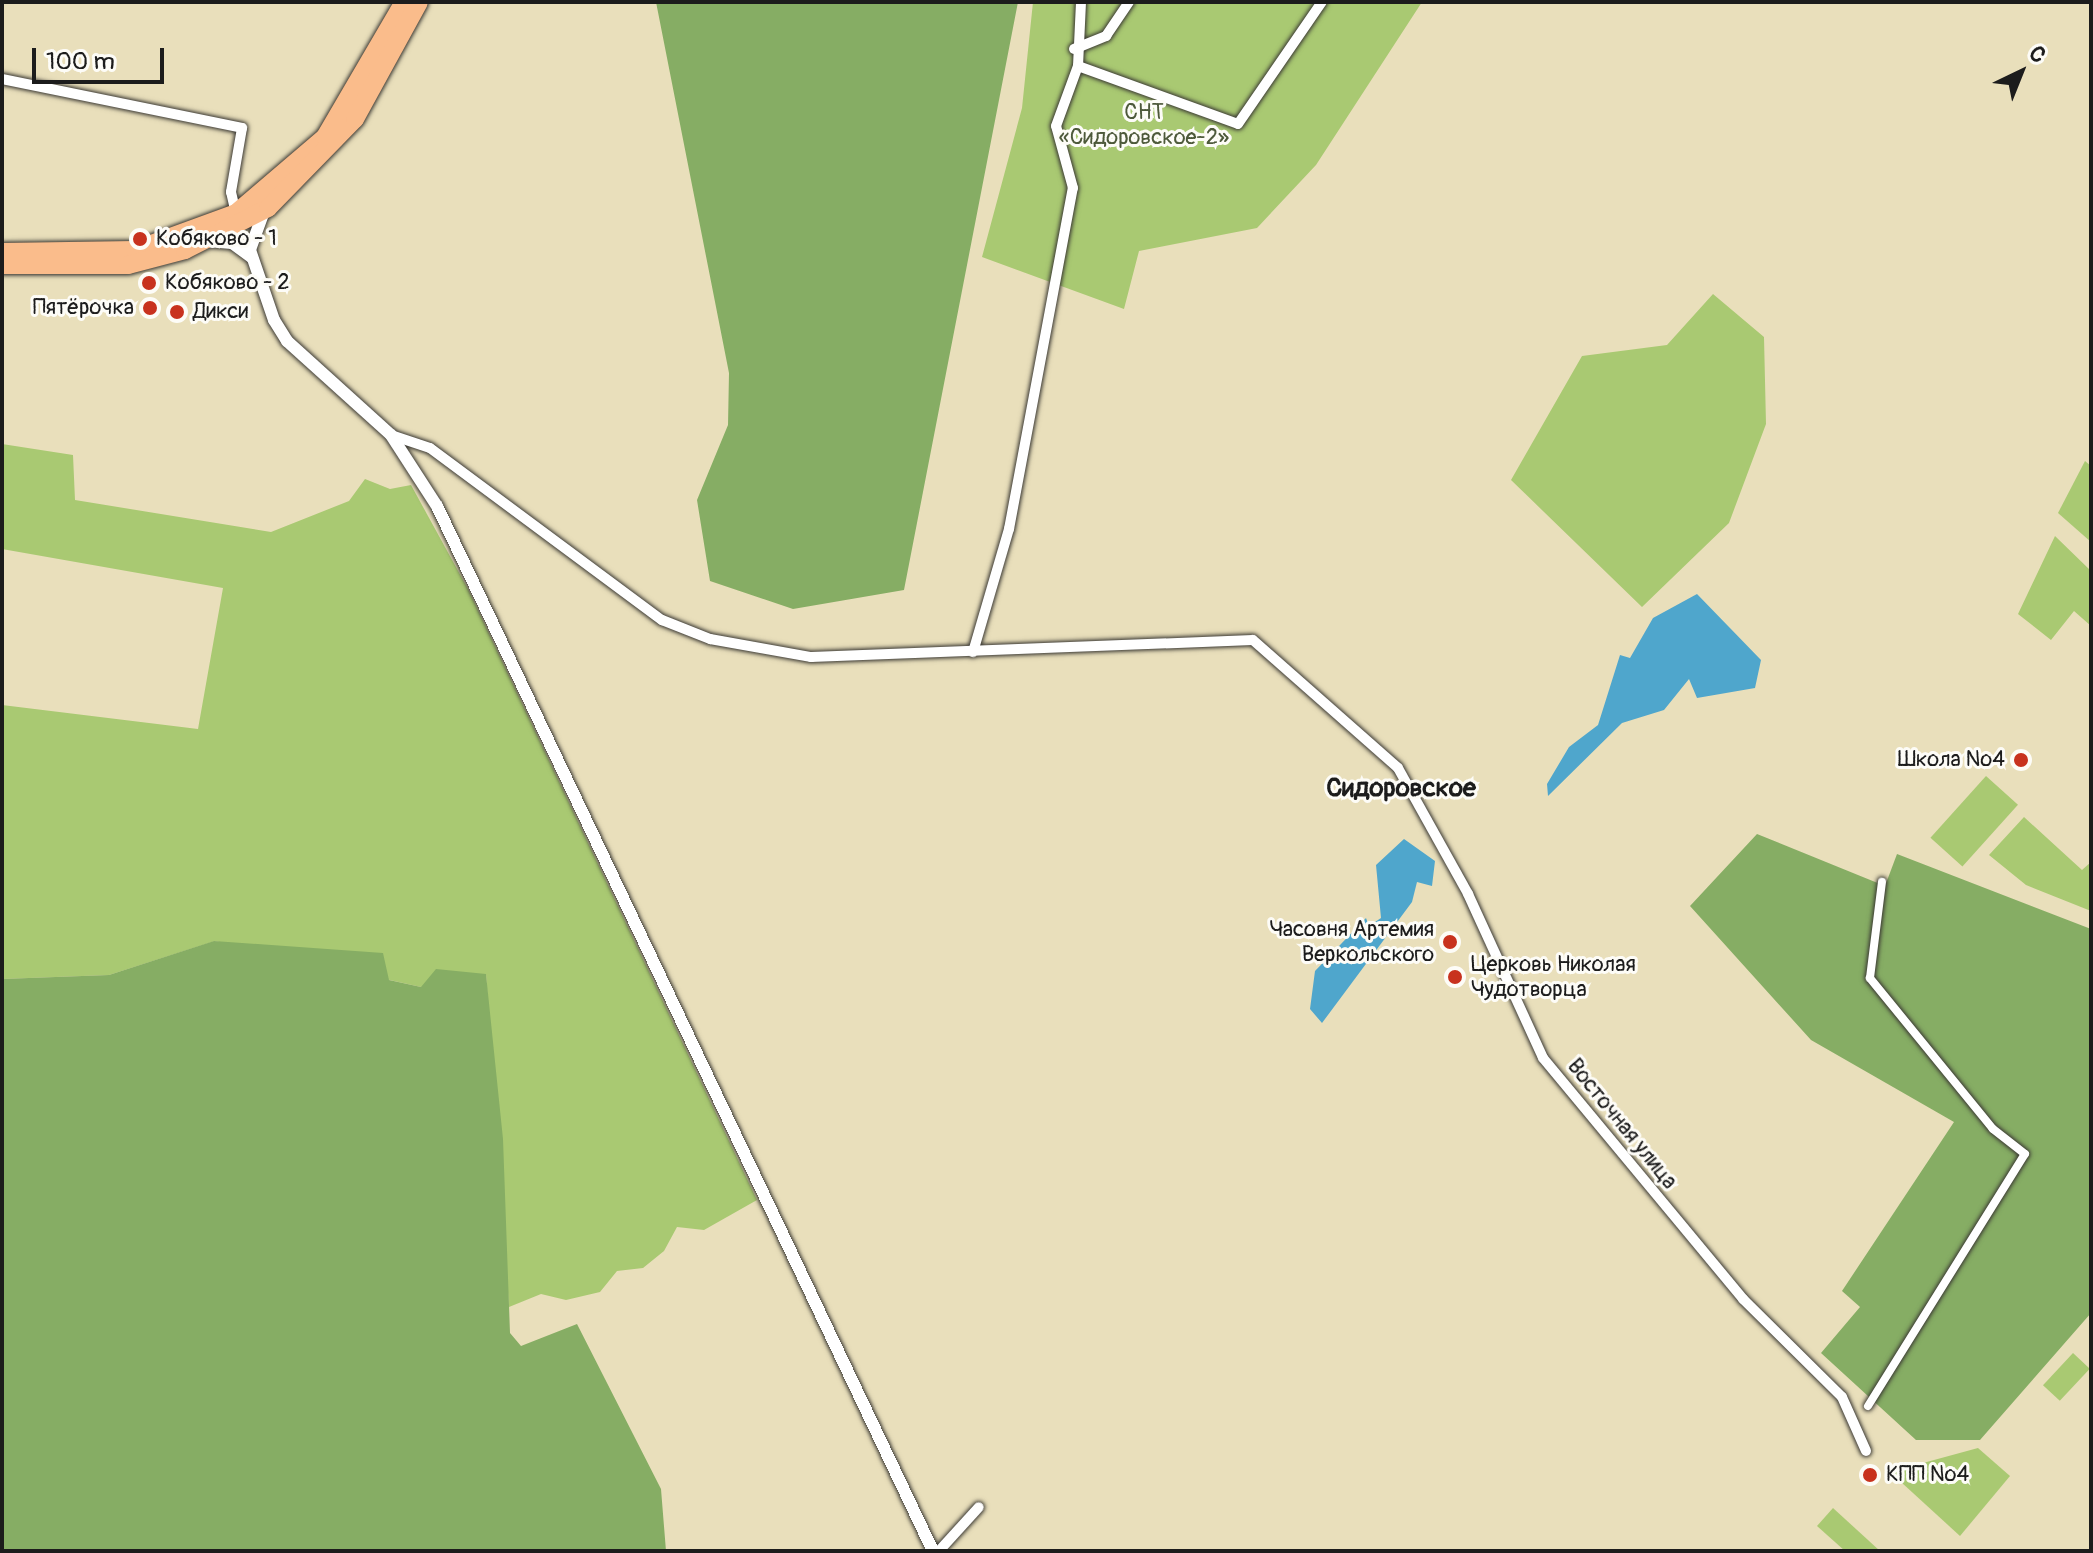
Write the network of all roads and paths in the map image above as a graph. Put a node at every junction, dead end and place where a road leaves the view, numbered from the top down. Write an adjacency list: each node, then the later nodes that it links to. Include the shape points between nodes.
1 (404, 2): 10 (highway, via 325,137)
2 (419, 2): 9 (highway, via 355,119)
3 (1081, 2): 6 (street)
4 (1129, 2): 6 (street, via 1106,36)
5 (1322, 2): 7 (street, via 1238,124)
6 (1074, 49): 7 (street)
7 (1078, 66): 16 (street, via 1056,126 1073,188 1009,529)
8 (2, 79): 10 (street, via 242,128 231,192)
9 (268, 208): 11 (highway); 13 (street, via 253,228)
10 (236, 213): 12 (highway, via 135,250)
11 (205, 241): 13 (street, via 232,243); 14 (highway, via 128,265)
12 (2, 252)
13 (251, 257): 15 (street, via 287,341)
14 (2, 265)
15 (391, 435): 16 (street, Восточная улица, via 430,448 662,620 710,639 811,657); 21 (street, via 485,599)
16 (973, 652): 19 (street, Восточная улица, via 1253,640 1404,780 1468,894 1543,1058 1743,1299 1842,1397)
17 (1882, 882): 18 (street, via 1870,978 1993,1129 2025,1154)
18 (1868, 1406)
19 (1866, 1451)
20 (979, 1507): 21 (street)
21 (936, 1551)

